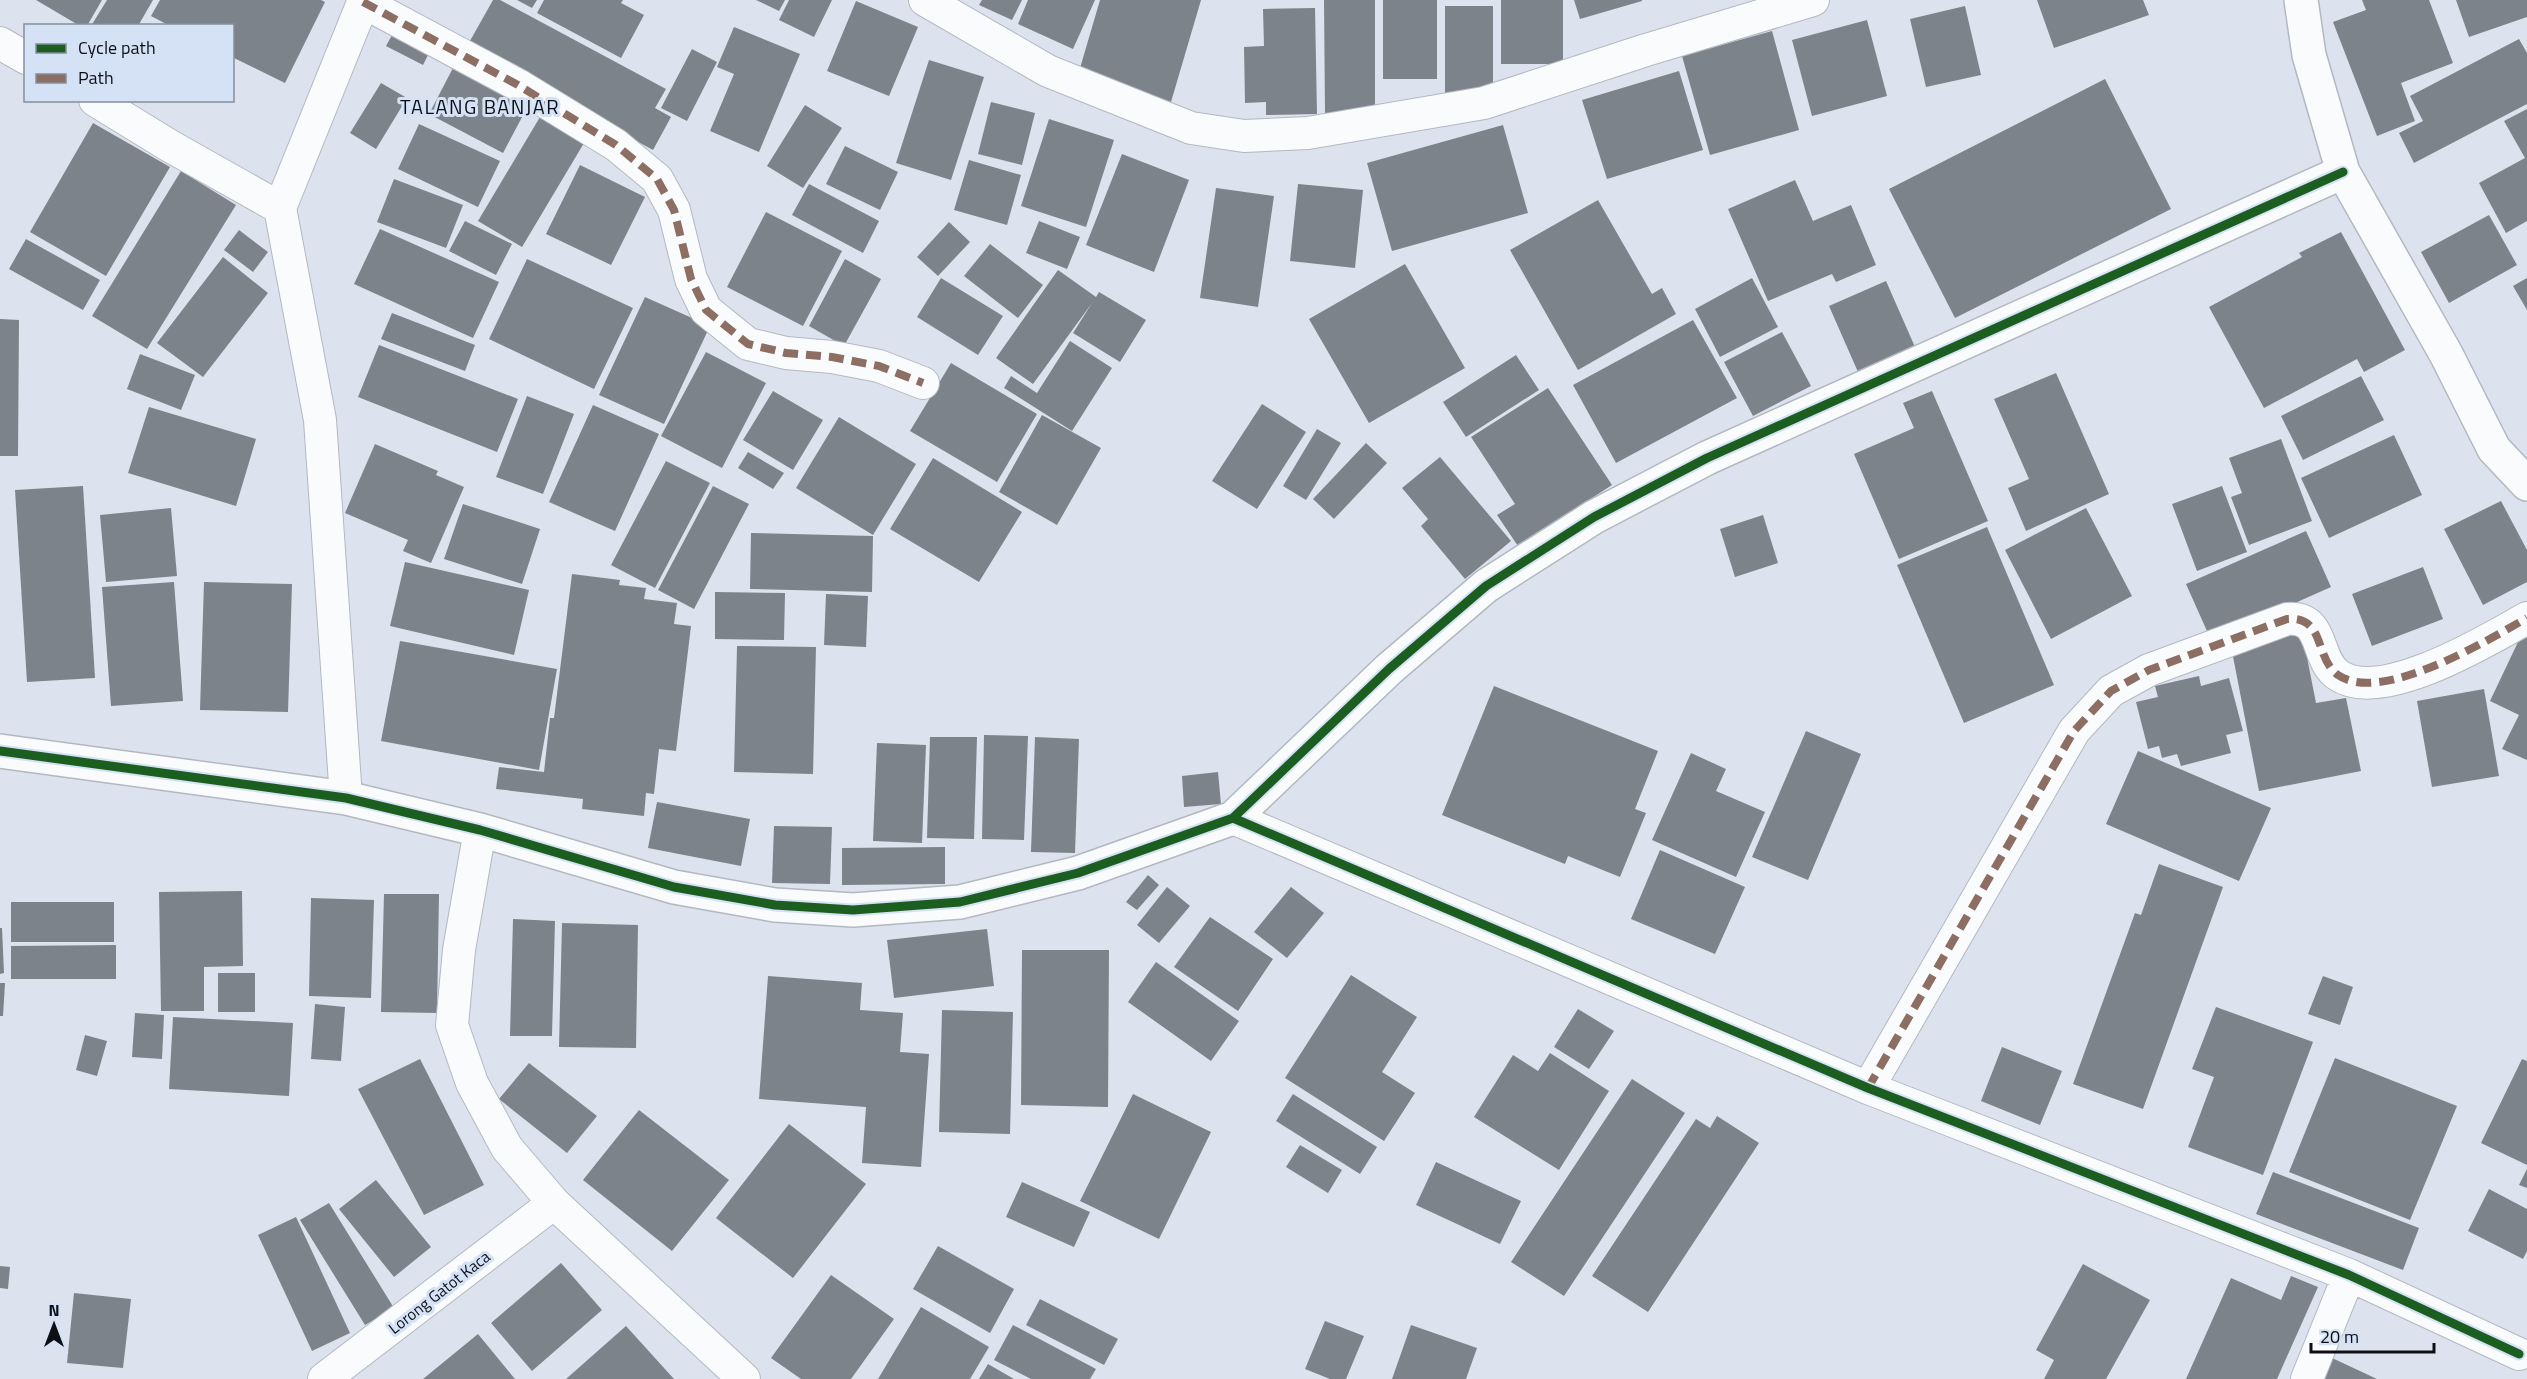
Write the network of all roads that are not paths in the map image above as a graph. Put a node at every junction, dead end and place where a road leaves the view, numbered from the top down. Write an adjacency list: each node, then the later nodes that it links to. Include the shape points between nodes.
1 (925, 0): 2 (street, via 1048,70 1191,128 1244,135 1308,134 1484,103)
2 (1814, 0)
3 (2301, 0): 8 (street, via 2309,55)
4 (363, 1): 9 (street); 10 (street, via 518,85 616,145 657,179 674,210 691,279 706,310 748,344 879,366)
5 (0, 43): 6 (street)
6 (24, 57)
7 (98, 102): 9 (street)
8 (2343, 172): 11 (street, via 2446,354 2494,449); 15 (street, via 1707,458 1594,517 1485,586 1389,669)
9 (280, 208): 14 (street, via 320,420)
10 (923, 382)
11 (2527, 484)
12 (2527, 618): 17 (street, via 2451,660 2388,682 2357,682 2339,676 2325,661 2311,626 2297,618 2287,619 2149,670 2111,691 2074,731)
13 (0, 751): 14 (street)
14 (346, 798): 16 (street)
15 (1233, 818): 16 (street, via 1067,876 960,902 854,910 775,905 674,887); 17 (street)
16 (480, 830): 18 (street, via 459,950 452,1025 472,1083 507,1148)
17 (1868, 1088): 19 (street)
18 (554, 1203): 21 (street, Lorong Gatot Kaca); 22 (street)
19 (2349, 1275): 20 (street); 23 (street)
20 (2518, 1357)
21 (324, 1379)
22 (744, 1379)
23 (2307, 1379)

